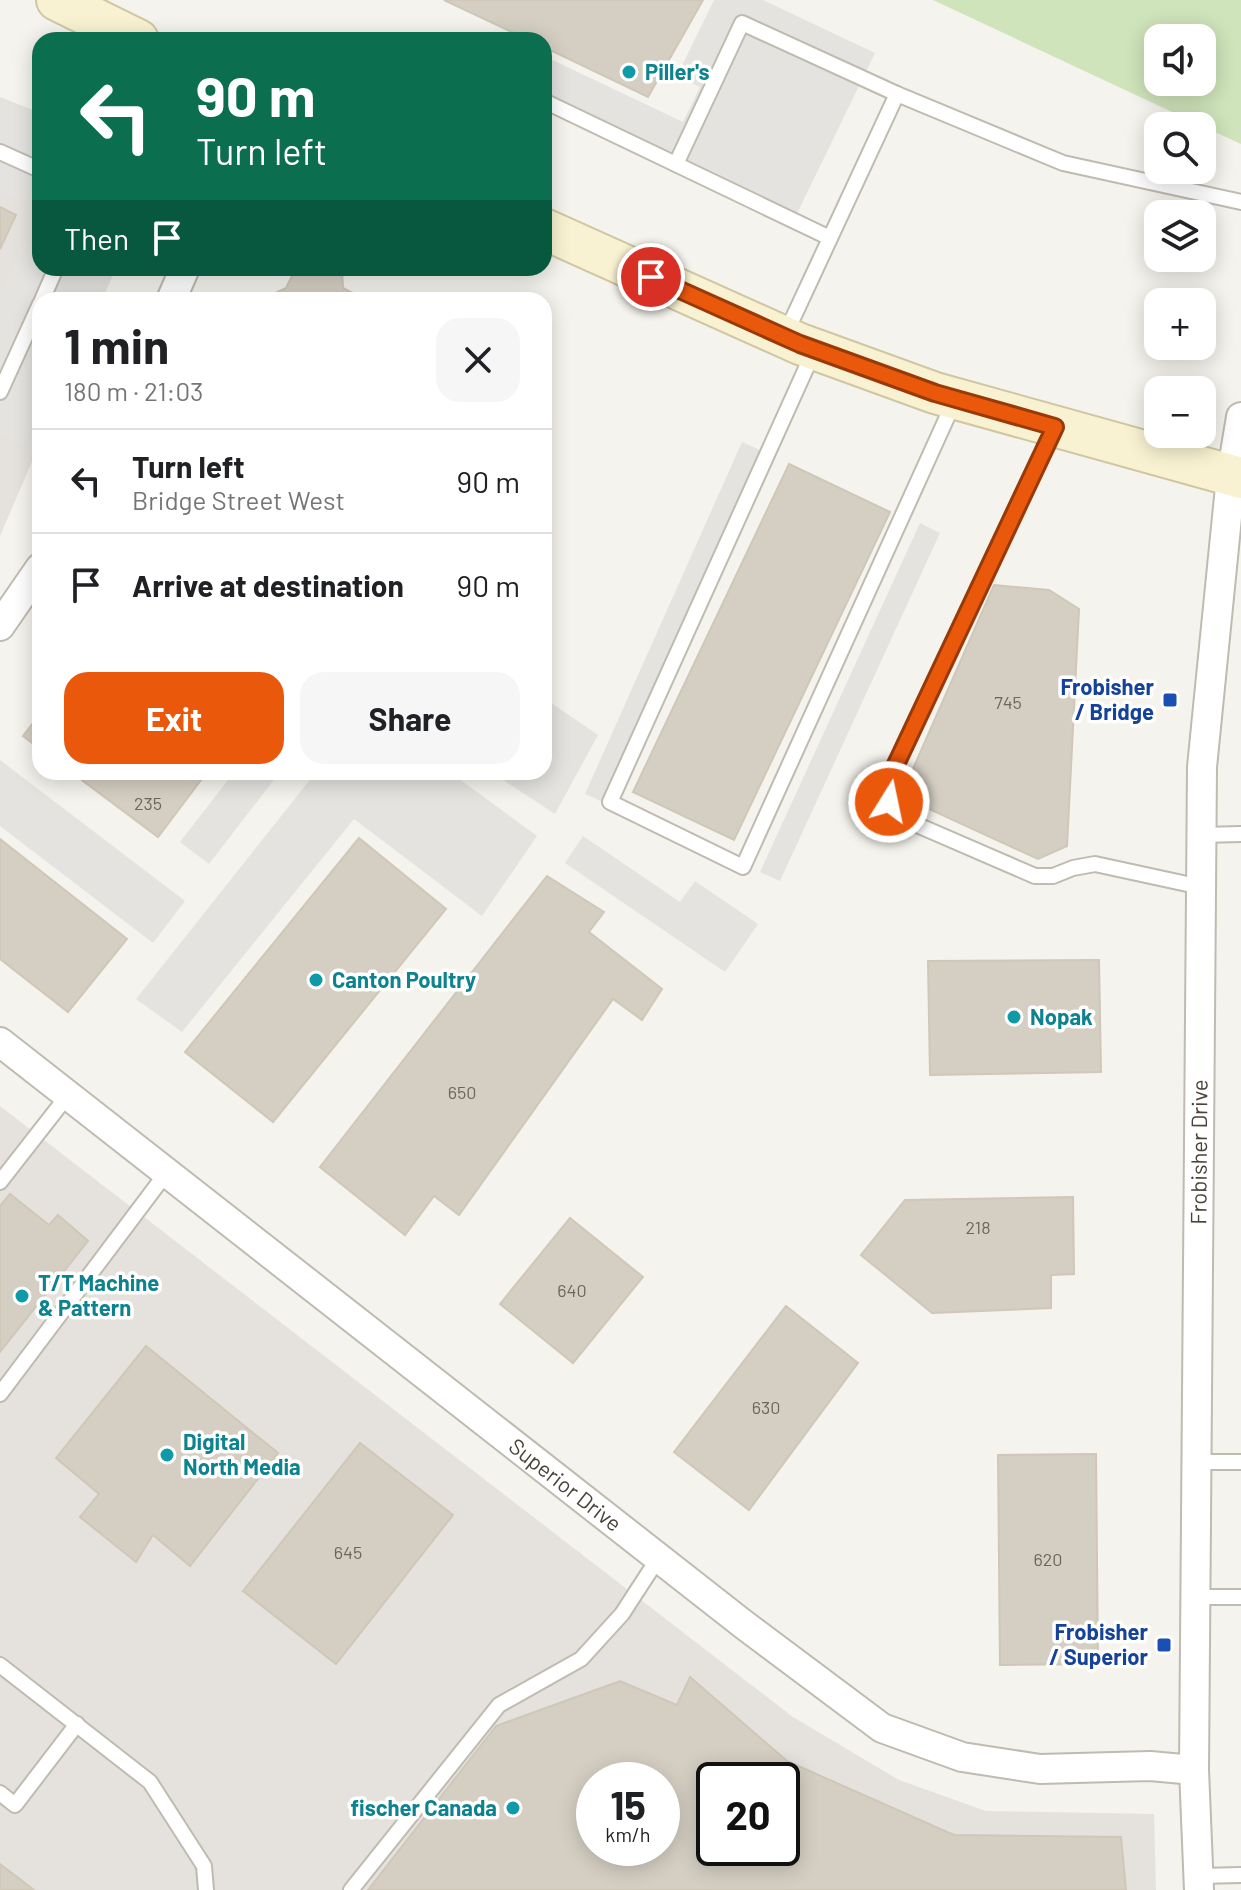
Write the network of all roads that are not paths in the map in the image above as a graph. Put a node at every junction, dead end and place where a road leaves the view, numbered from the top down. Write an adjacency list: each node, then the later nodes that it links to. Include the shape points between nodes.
1 (57, 0): 2 (street)
2 (122, 32)
3 (897, 94): 6 (lane, via 742,23); 8 (lane, via 1063,163); 10 (lane)
4 (552, 105): 6 (lane)
5 (0, 152): 7 (lane)
6 (676, 164): 10 (lane)
7 (32, 166)
8 (1241, 202)
9 (552, 233): 12 (street)
10 (830, 238): 12 (lane)
11 (32, 322): 13 (lane)
12 (800, 343): 14 (street); 14 (lane, via 610,802 743,867)
13 (0, 392)
14 (956, 399): 16 (street)
15 (1241, 417): 17 (street, Frobisher Drive)
16 (1055, 427): 17 (street); 22 (lane, via 890,777 889,802 901,818 1035,876 1095,864)
17 (1236, 477): 21 (street, Frobisher Drive, via 1202,767)
18 (32, 580): 19 (street)
19 (0, 626)
20 (1241, 834): 21 (lane)
21 (1201, 835): 22 (street, Frobisher Drive)
22 (1201, 887): 28 (street, Frobisher Drive)
23 (0, 1042): 24 (street, Superior Drive)
24 (68, 1095): 25 (street, Superior Drive); 26 (lane)
25 (167, 1172): 27 (lane); 30 (street, Superior Drive)
26 (0, 1182)
27 (0, 1394)
28 (1196, 1462): 29 (lane); 31 (street, Frobisher Drive)
29 (1241, 1462)
30 (659, 1557): 35 (street, Superior Drive, via 882,1728 962,1757 1040,1769); 40 (lane, via 622,1614 581,1659 499,1705)
31 (1195, 1597): 32 (lane); 35 (street, Frobisher Drive)
32 (1241, 1597)
33 (0, 1665): 34 (lane)
34 (77, 1724): 36 (lane, via 15,1805); 39 (lane, via 150,1782 204,1866)
35 (1194, 1770): 38 (street, Frobisher Drive)
36 (0, 1793)
37 (1241, 1875): 38 (lane)
38 (1199, 1883)
39 (206, 1890)
40 (351, 1890)

